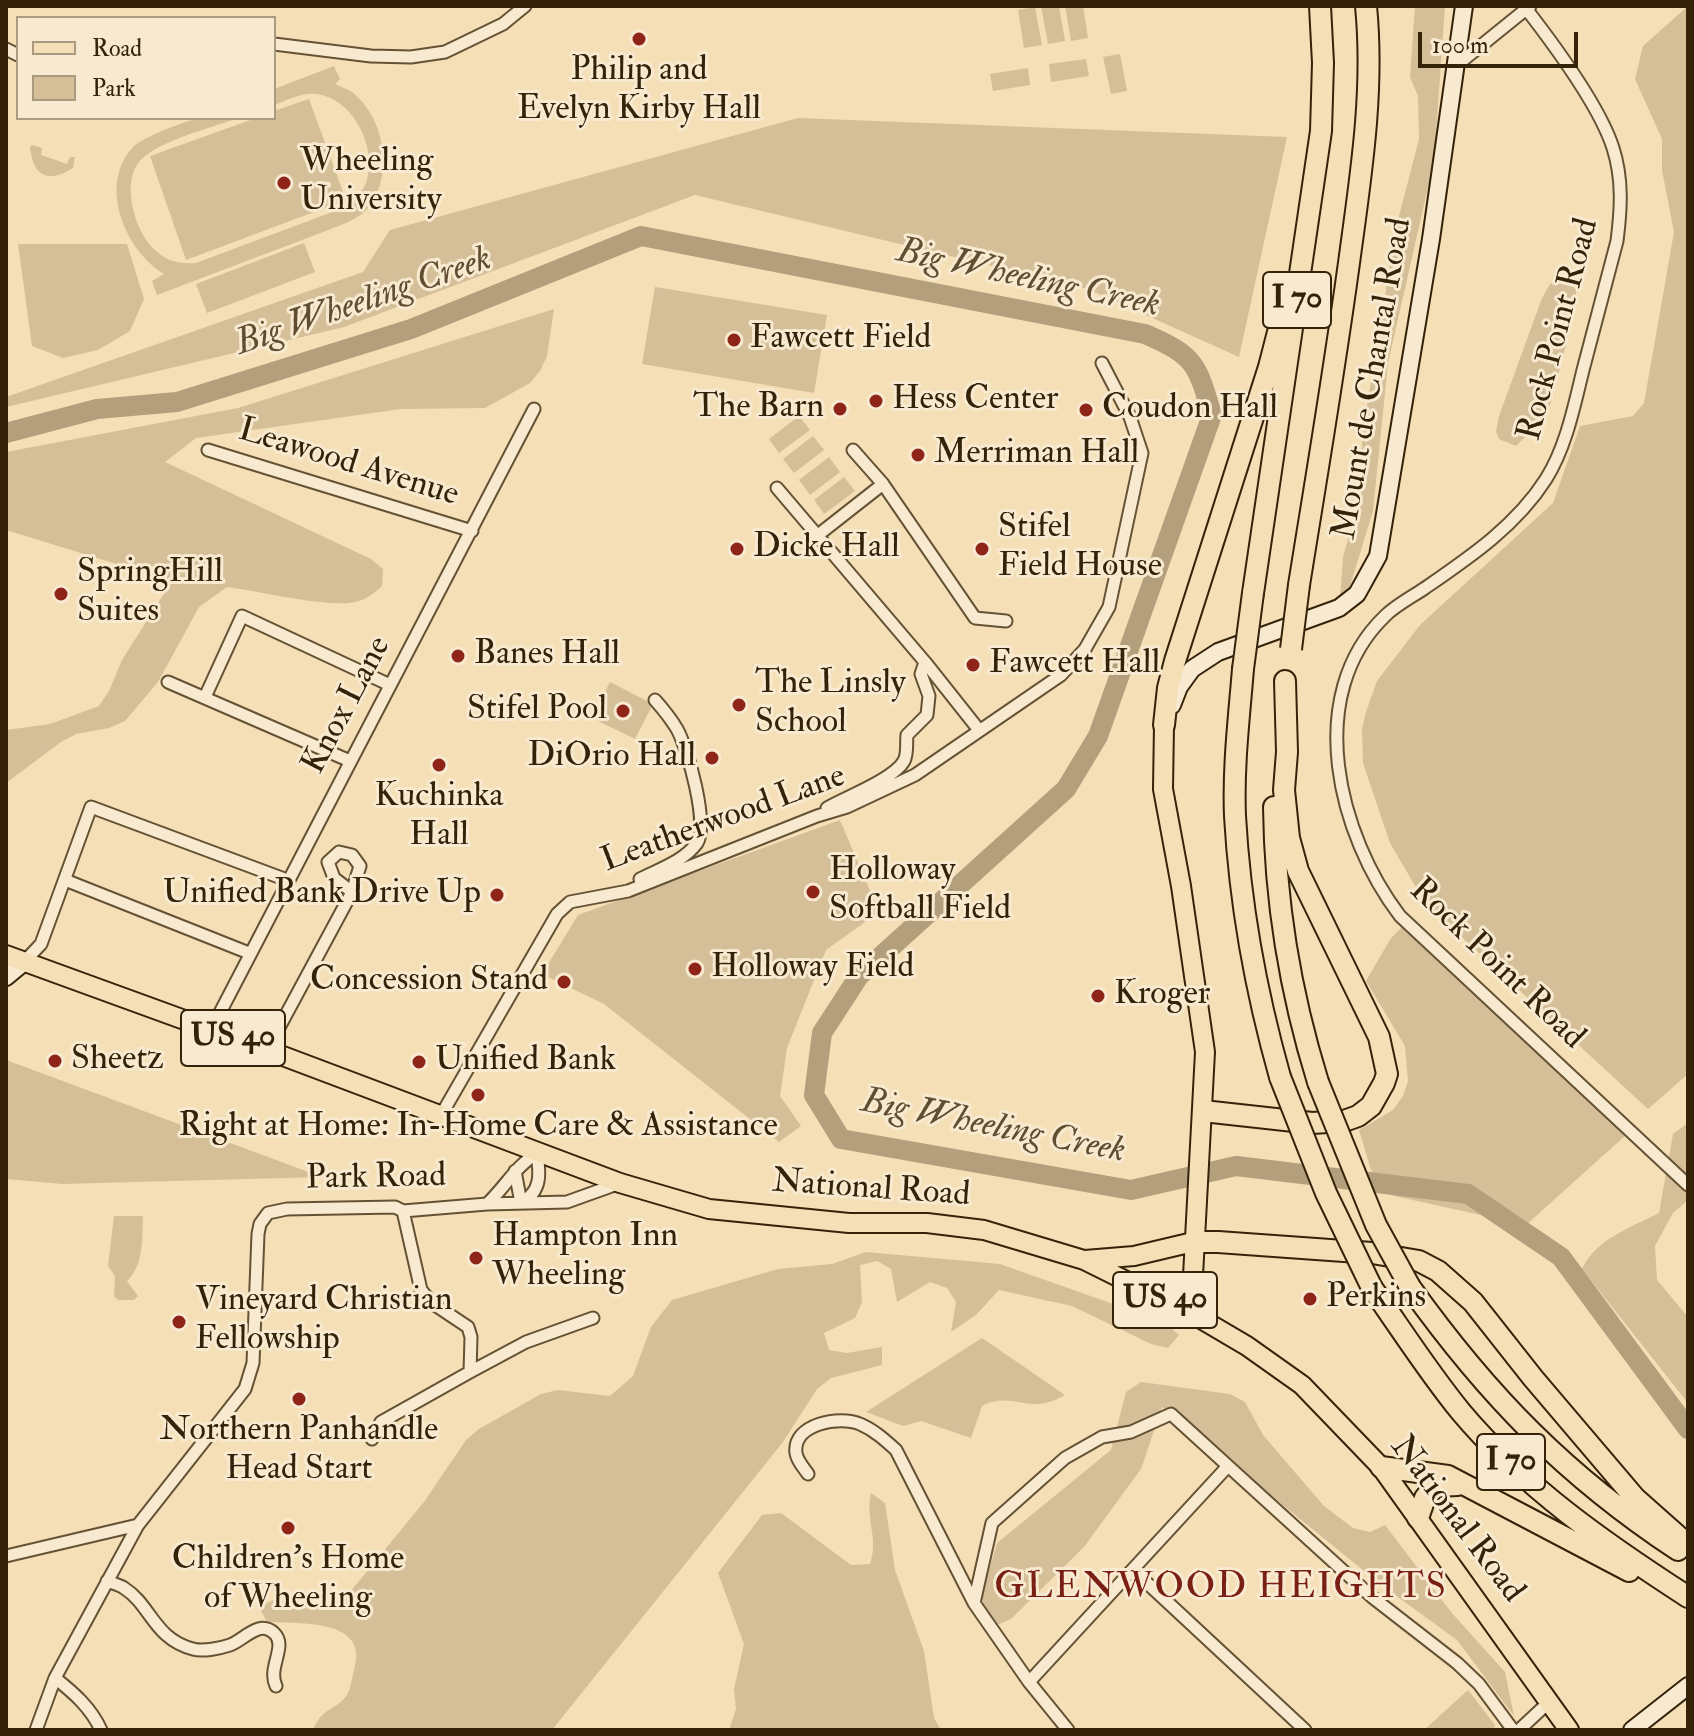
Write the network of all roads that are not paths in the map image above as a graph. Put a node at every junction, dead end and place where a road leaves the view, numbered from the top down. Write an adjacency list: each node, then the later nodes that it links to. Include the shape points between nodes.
1 (525, 6): 6 (street, via 503,24 445,52 371,56)
2 (1320, 6): 8 (highway, I 70, via 1321,131)
3 (1366, 6): 19 (highway, I 70, bridge, via 1365,143)
4 (1464, 6): 7 (street, Mount de Chantal Road)
5 (1527, 7): 7 (street); 43 (street, Rock Point Road, via 1613,146 1621,210 1617,241 1564,439 1546,479 1496,537 1385,615 1365,642 1341,696 1339,774 1365,862 1400,916)
6 (276, 44)
7 (1457, 65): 24 (street, Mount de Chantal Road, via 1378,556 1357,594 1339,608 1218,652 1192,669)
8 (1312, 196): 24 (highway, via 1269,367 1175,661); 64 (highway, I 70, bridge, via 1253,593 1235,753 1240,869 1263,1018 1326,1193 1372,1288 1461,1412 1571,1518)
9 (1102, 363): 25 (street, Leatherwood Lane, via 1142,453 1109,607 1085,649 1061,675)
10 (534, 409): 15 (street, Knox Lane)
11 (208, 450): 15 (street, Leawood Avenue)
12 (853, 450): 13 (street)
13 (883, 484): 16 (street); 17 (street, via 975,618)
14 (777, 488): 16 (street)
15 (472, 531): 21 (street, Knox Lane)
16 (818, 535): 18 (street)
17 (1006, 621)
18 (925, 662): 25 (street); 27 (street, via 921,674 929,696 927,715 907,735 902,763)
19 (1285, 681): 39 (highway, via 1289,838 1298,871 1379,1037 1387,1074 1371,1106 1344,1121); 61 (highway, I 70, bridge, via 1274,779 1278,900 1301,1026 1376,1225 1410,1287 1449,1341 1542,1444 1579,1478)
20 (168, 682): 22 (street)
21 (390, 685): 22 (street, via 242,616); 26 (street, Knox Lane)
22 (205, 697): 26 (street)
23 (655, 700): 31 (street, via 684,744 702,822 699,840 685,856)
24 (1164, 725): 39 (main road, Mount de Chantal Road, via 1163,789 1205,1052)
25 (979, 730): 27 (street, Leatherwood Lane, via 915,775)
26 (350, 761): 29 (street, Knox Lane)
27 (817, 816): 31 (street, Leatherwood Lane)
28 (65, 880): 29 (street, via 91,807); 32 (street); 34 (street, via 41,944)
29 (287, 880): 32 (street, Knox Lane)
30 (352, 892): 37 (street)
31 (609, 894): 38 (street, Leatherwood Lane, via 570,902 557,914)
32 (249, 953): 36 (street, Knox Lane)
33 (6, 955): 34 (main road, National Road / US 40)
34 (24, 962): 35 (street); 36 (main road, National Road / US 40)
35 (6, 977)
36 (211, 1030): 37 (main road, National Road / US 40)
37 (267, 1050): 38 (main road, National Road / US 40)
38 (440, 1117): 40 (main road, National Road / US 40)
39 (1202, 1120): 47 (main road, Mount de Chantal Road)
40 (537, 1153): 41 (street, Park Road); 42 (main road, National Road / US 40); 44 (street, via 540,1179 533,1195)
41 (515, 1171): 44 (street); 45 (street, Park Road)
42 (620, 1183): 44 (street, Park Road, via 567,1202); 48 (main road, National Road / US 40, via 709,1209 984,1230)
43 (1688, 1185)
44 (521, 1203): 45 (street, Park Road)
45 (487, 1204): 46 (street, Park Road)
46 (403, 1211): 51 (street, via 421,1290 468,1327); 58 (street, Park Road, via 395,1207 268,1213 258,1234 253,1363 245,1389)
47 (1193, 1234): 48 (main road, via 1134,1256); 49 (main road, Mount de Chantal Road); 59 (highway, via 1218,1242 1372,1253 1419,1261 1438,1271 1473,1302 1635,1498)
48 (1084, 1260): 49 (main road, National Road / US 40)
49 (1191, 1313): 54 (main road, National Road / US 40, via 1302,1385)
50 (593, 1318): 51 (street, via 526,1342)
51 (470, 1372): 52 (street, via 381,1422)
52 (372, 1439)
53 (1228, 1466): 62 (street); 65 (street, via 1171,1414 1131,1432 1102,1437 1065,1458 992,1523); 76 (street, via 1372,1597 1457,1663)
54 (1381, 1467): 56 (highway, via 1430,1472); 57 (main road, National Road / US 40)
55 (808, 1474): 65 (street, via 796,1456 807,1432 832,1419 858,1423 878,1434 896,1450)
56 (1469, 1486): 57 (highway, via 1435,1486); 64 (highway)
57 (1418, 1518): 70 (main road, National Road / US 40)
58 (138, 1525): 60 (street); 63 (street)
59 (1688, 1545)
60 (6, 1556)
61 (1688, 1557)
62 (1133, 1570): 67 (street); 75 (street)
63 (107, 1581): 66 (street); 68 (street, via 124,1588 167,1636 196,1651 270,1630 280,1644 272,1678)
64 (1688, 1600)
65 (974, 1603): 67 (street)
66 (55, 1678): 72 (street); 73 (street, via 77,1695)
67 (1029, 1682): 74 (street)
68 (276, 1686)
69 (1688, 1686): 77 (street)
70 (1549, 1702): 71 (main road, National Road / US 40); 76 (street)
71 (1564, 1728)
72 (37, 1729)
73 (101, 1730)
74 (1068, 1730)
75 (1305, 1730)
76 (1516, 1730)
77 (1632, 1730)

